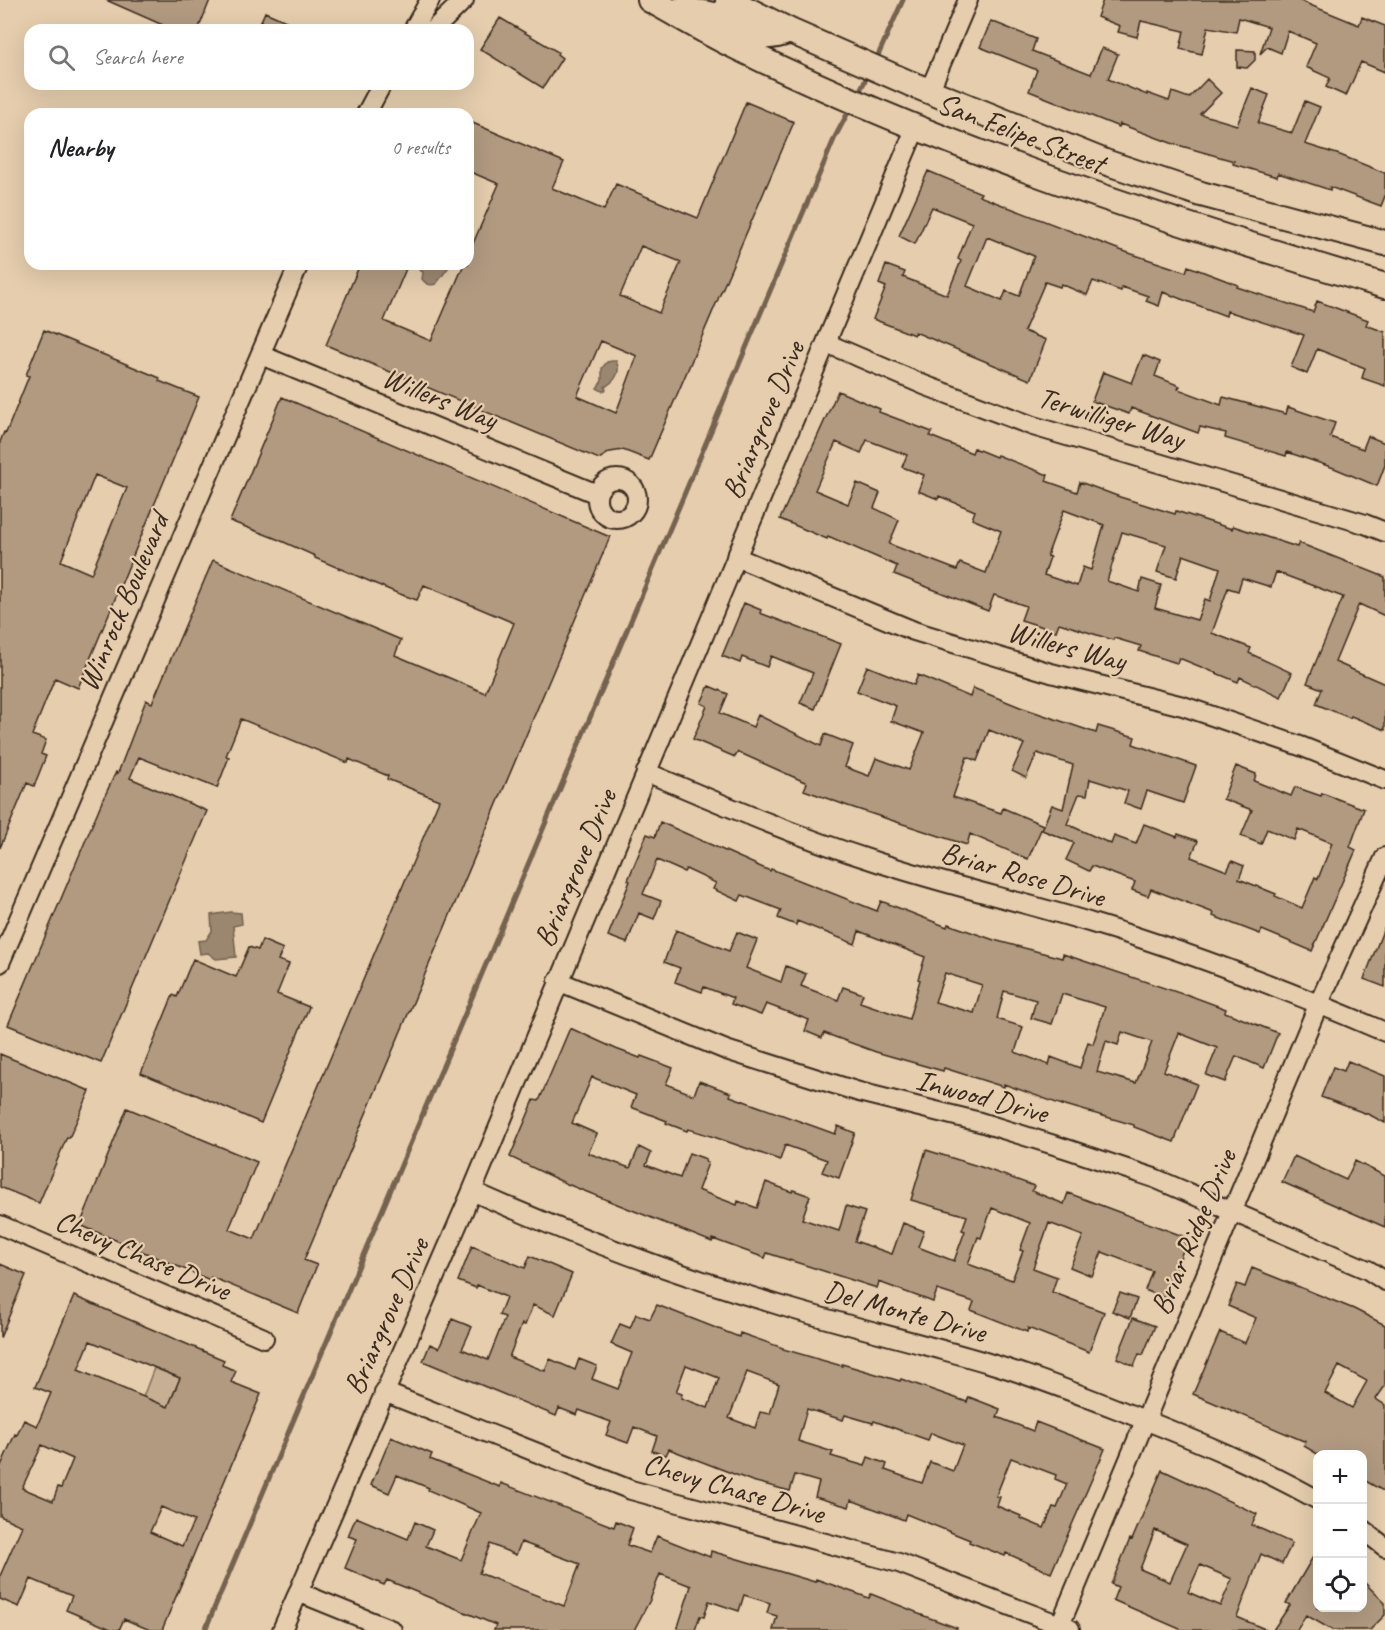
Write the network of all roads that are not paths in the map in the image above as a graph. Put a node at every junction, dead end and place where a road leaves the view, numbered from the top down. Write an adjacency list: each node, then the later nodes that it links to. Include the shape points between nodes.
1 (429, 0): 6 (street)
2 (464, 0): 7 (street)
3 (728, 0): 8 (main road, San Felipe Street)
4 (968, 0): 9 (street)
5 (657, 4): 8 (main road, via 719,16 760,37); 12 (main road, San Felipe Street, via 832,93)
6 (416, 24)
7 (439, 24)
8 (790, 31): 9 (main road, San Felipe Street)
9 (919, 87): 13 (main road, San Felipe Street, via 1105,162 1201,194)
10 (379, 90): 11 (street)
11 (369, 108)
12 (916, 127): 15 (main road, San Felipe Street, via 1130,207); 18 (street, Briargrove Drive)
13 (1268, 211): 14 (main road, San Felipe Street); 15 (main road)
14 (1385, 243)
15 (1257, 248): 17 (main road, San Felipe Street)
16 (296, 270): 19 (street, Winrock Boulevard)
17 (1385, 286)
18 (826, 344): 21 (street, Terwilliger Way, via 1033,426); 22 (street, Briargrove Drive)
19 (261, 355): 20 (street, Willers Way); 26 (street, Winrock Boulevard)
20 (597, 494)
21 (1385, 532)
22 (736, 558): 23 (street, Briargrove Drive); 24 (street, Willers Way, via 914,631 1051,673 1183,706)
23 (646, 772): 27 (street, Briargrove Drive); 28 (street, Briar Rose Drive, via 753,818 874,862 1164,945)
24 (1385, 780)
25 (1385, 857): 28 (street, Briar Ridge Drive)
26 (0, 962)
27 (558, 981): 30 (street, Briargrove Drive); 31 (street, Inwood Drive, via 726,1050 859,1092 980,1122 1067,1149 1154,1178)
28 (1319, 1004): 29 (street, Briar Rose Drive); 31 (street, Briar Ridge Drive)
29 (1385, 1032)
30 (472, 1191): 35 (street, Briargrove Drive); 36 (street, Del Monte Drive, via 669,1270 783,1307 994,1365)
31 (1233, 1212): 33 (street, Inwood Drive); 36 (street, Briar Ridge Drive)
32 (0, 1225): 34 (street, Chevy Chase Drive)
33 (1385, 1281)
34 (264, 1338)
35 (384, 1392): 40 (street, Briargrove Drive); 41 (street, Chevy Chase Drive, via 631,1490 899,1563)
36 (1146, 1420): 37 (street, Del Monte Drive, via 1211,1446); 41 (street, Briar Ridge Drive)
37 (1313, 1498)
38 (1367, 1533): 39 (street)
39 (1385, 1547)
40 (298, 1592): 42 (street, Briargrove Drive); 43 (street)
41 (1063, 1628)
42 (282, 1630)
43 (392, 1630)

